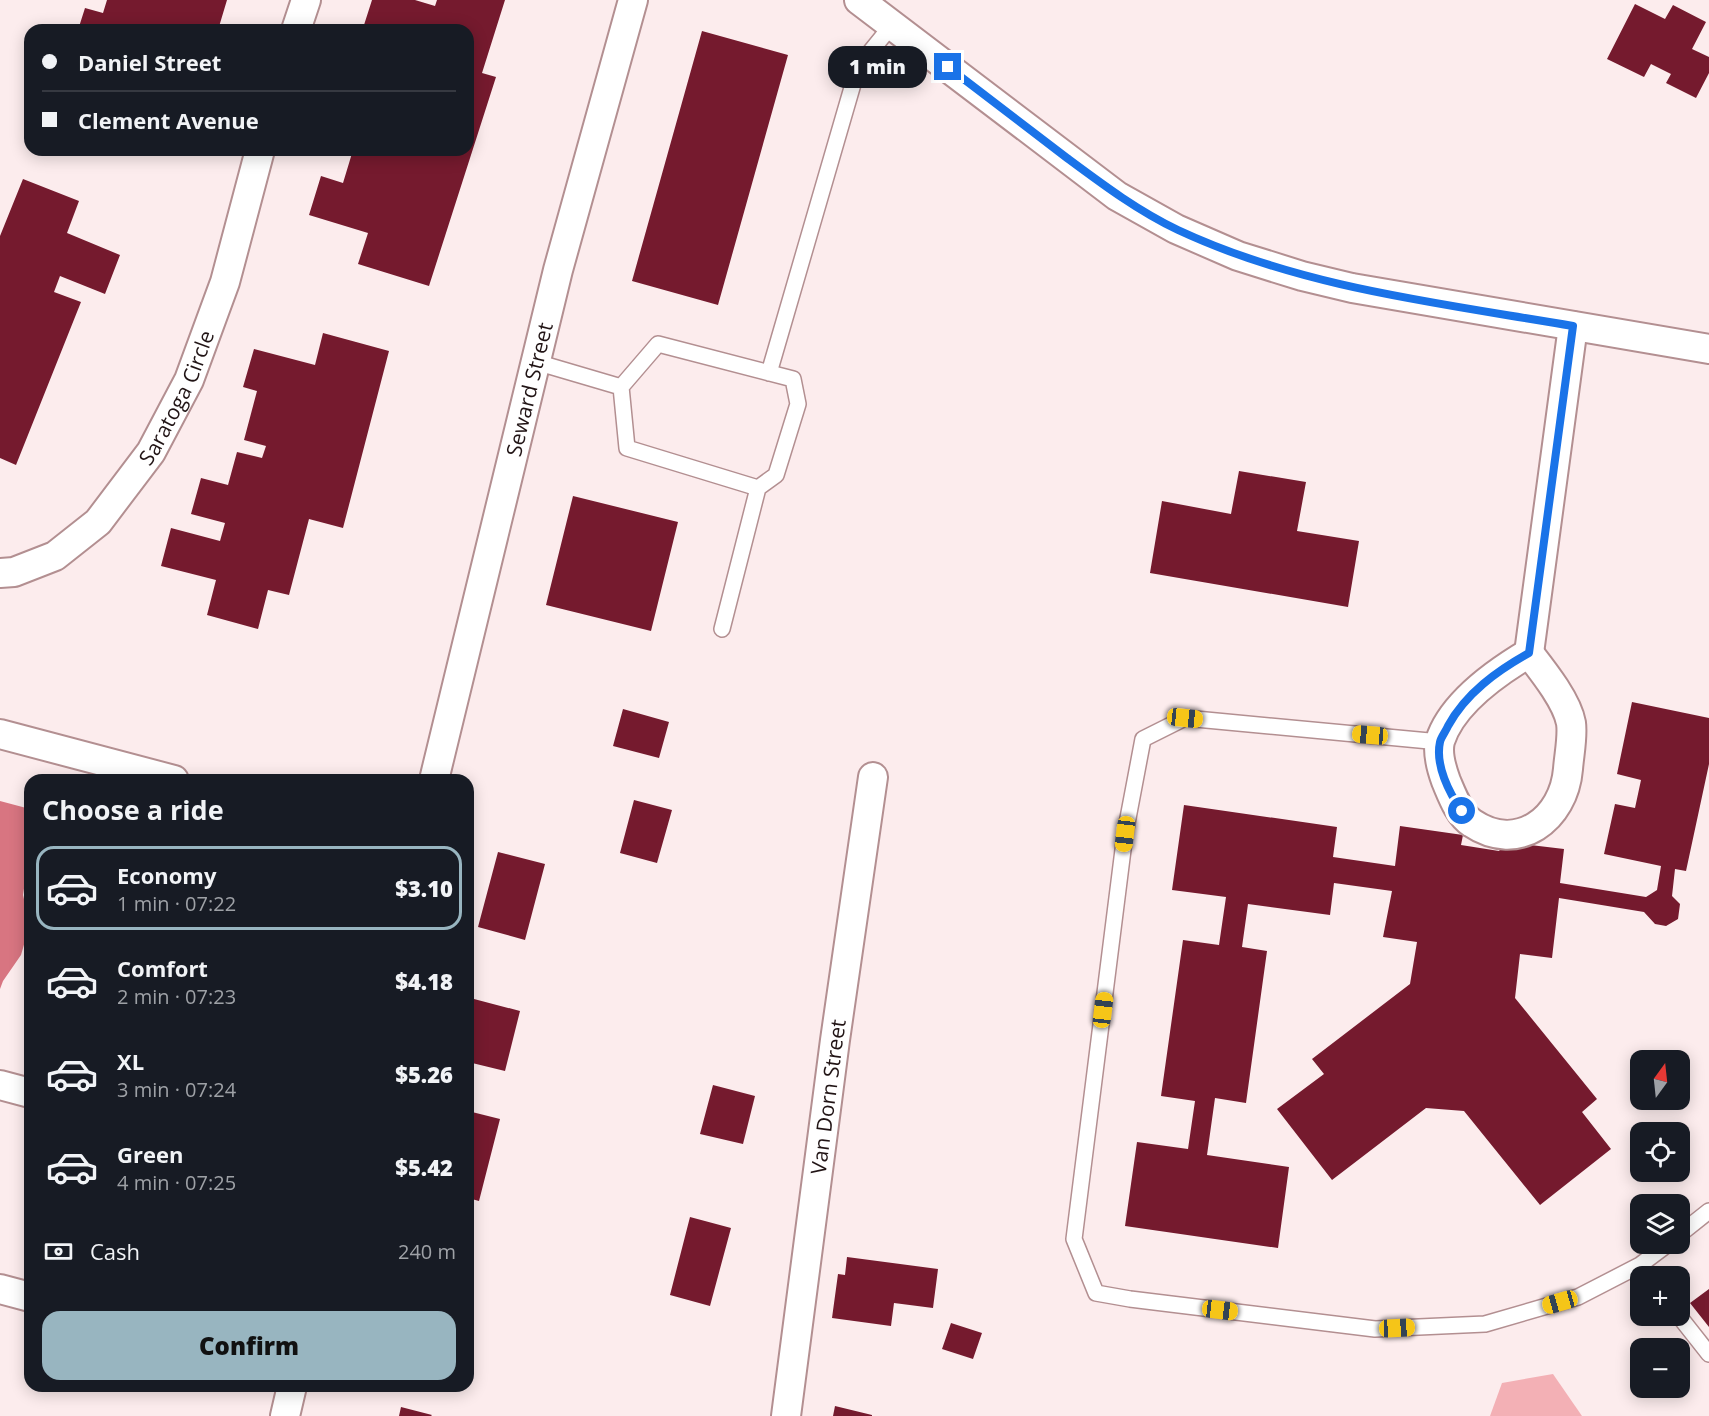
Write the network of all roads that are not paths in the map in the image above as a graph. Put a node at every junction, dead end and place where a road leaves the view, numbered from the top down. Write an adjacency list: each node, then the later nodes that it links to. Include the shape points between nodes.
1 (306, 0): 4 (street)
2 (633, 0): 9 (street, Seward Street)
3 (859, 0): 5 (street)
4 (298, 24)
5 (892, 25): 7 (street, via 1117,195 1176,229 1238,256 1302,276); 10 (lane, via 858,67)
6 (259, 156): 13 (street, Saratoga Circle, via 221,292 189,380 151,452 98,522 55,556 14,572)
7 (1573, 326): 8 (street); 15 (street)
8 (1709, 349)
9 (536, 362): 11 (lane); 19 (street, Seward Street)
10 (769, 373): 11 (lane, via 658,344); 12 (lane, via 793,378 798,404 776,475)
11 (621, 387): 12 (lane, via 627,448)
12 (758, 488): 14 (lane)
13 (0, 573)
14 (722, 629)
15 (1529, 653): 17 (street, via 1499,670 1470,696); 17 (street, via 1556,689 1571,723 1567,782 1556,809 1537,827 1510,836 1470,822 1454,800 1441,768)
16 (0, 734): 18 (street)
17 (1440, 742): 27 (lane, via 1185,718 1143,739 1125,834 1074,1239 1096,1293 1376,1329 1485,1324 1578,1297)
18 (151, 774)
19 (435, 774)
20 (873, 777): 34 (street, Van Dorn Street)
21 (0, 1085): 22 (street)
22 (24, 1091)
23 (1709, 1211): 24 (lane)
24 (1690, 1226)
25 (1659, 1254): 26 (lane)
26 (1648, 1266)
27 (1630, 1277)
28 (0, 1289): 29 (street)
29 (24, 1295)
30 (1687, 1326): 31 (lane)
31 (1709, 1354)
32 (291, 1392): 33 (street)
33 (285, 1416)
34 (786, 1416)

